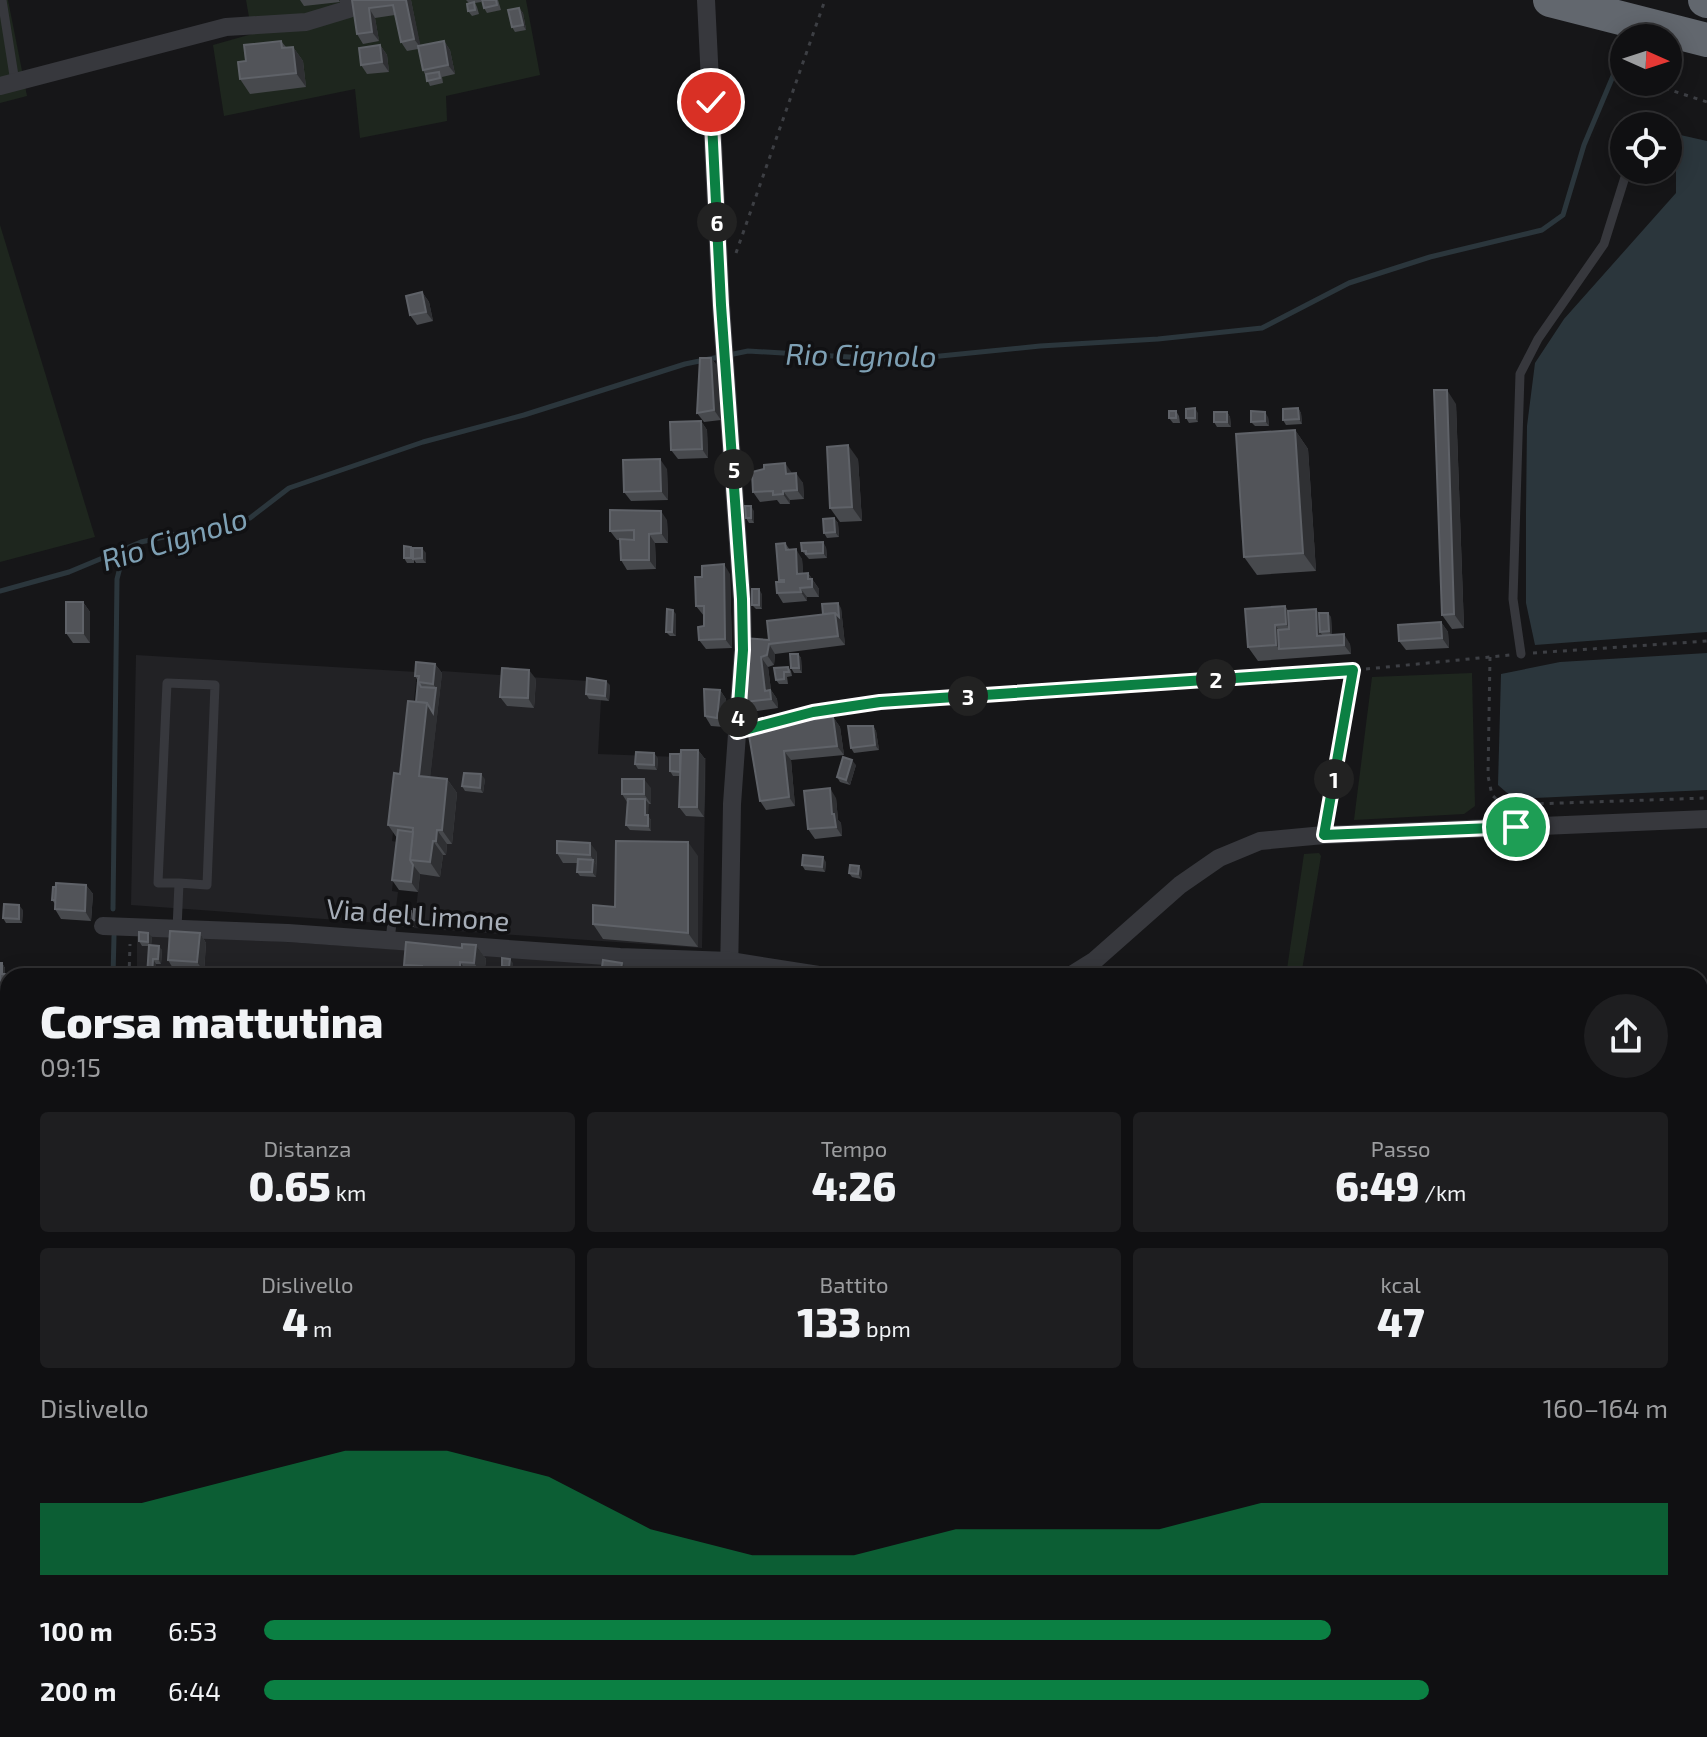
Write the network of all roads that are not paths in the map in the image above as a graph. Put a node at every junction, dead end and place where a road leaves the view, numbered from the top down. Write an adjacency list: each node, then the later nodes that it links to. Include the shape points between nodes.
1 (2, 0): 7 (lane)
2 (349, 0): 7 (street, via 349,9 306,22 226,27)
3 (706, 0): 12 (street, via 742,599)
4 (1550, 0): 5 (highway)
5 (1619, 9): 6 (highway)
6 (1704, 17)
7 (8, 84)
8 (1623, 184): 9 (lane, via 1604,244 1520,374 1513,599)
9 (1521, 654)
10 (1353, 670): 14 (lane)
11 (880, 702): 12 (lane)
12 (737, 732): 19 (street)
13 (1707, 819): 14 (street)
14 (1324, 835): 20 (street, via 1260,841 1219,858)
15 (179, 883): 15 (lane, via 207,885 215,685 167,683 158,883); 17 (lane)
16 (103, 926): 17 (street, Via del Limone)
17 (177, 929): 18 (street, Via del Limone, via 391,932)
18 (721, 968)
19 (730, 968)
20 (1083, 968)

